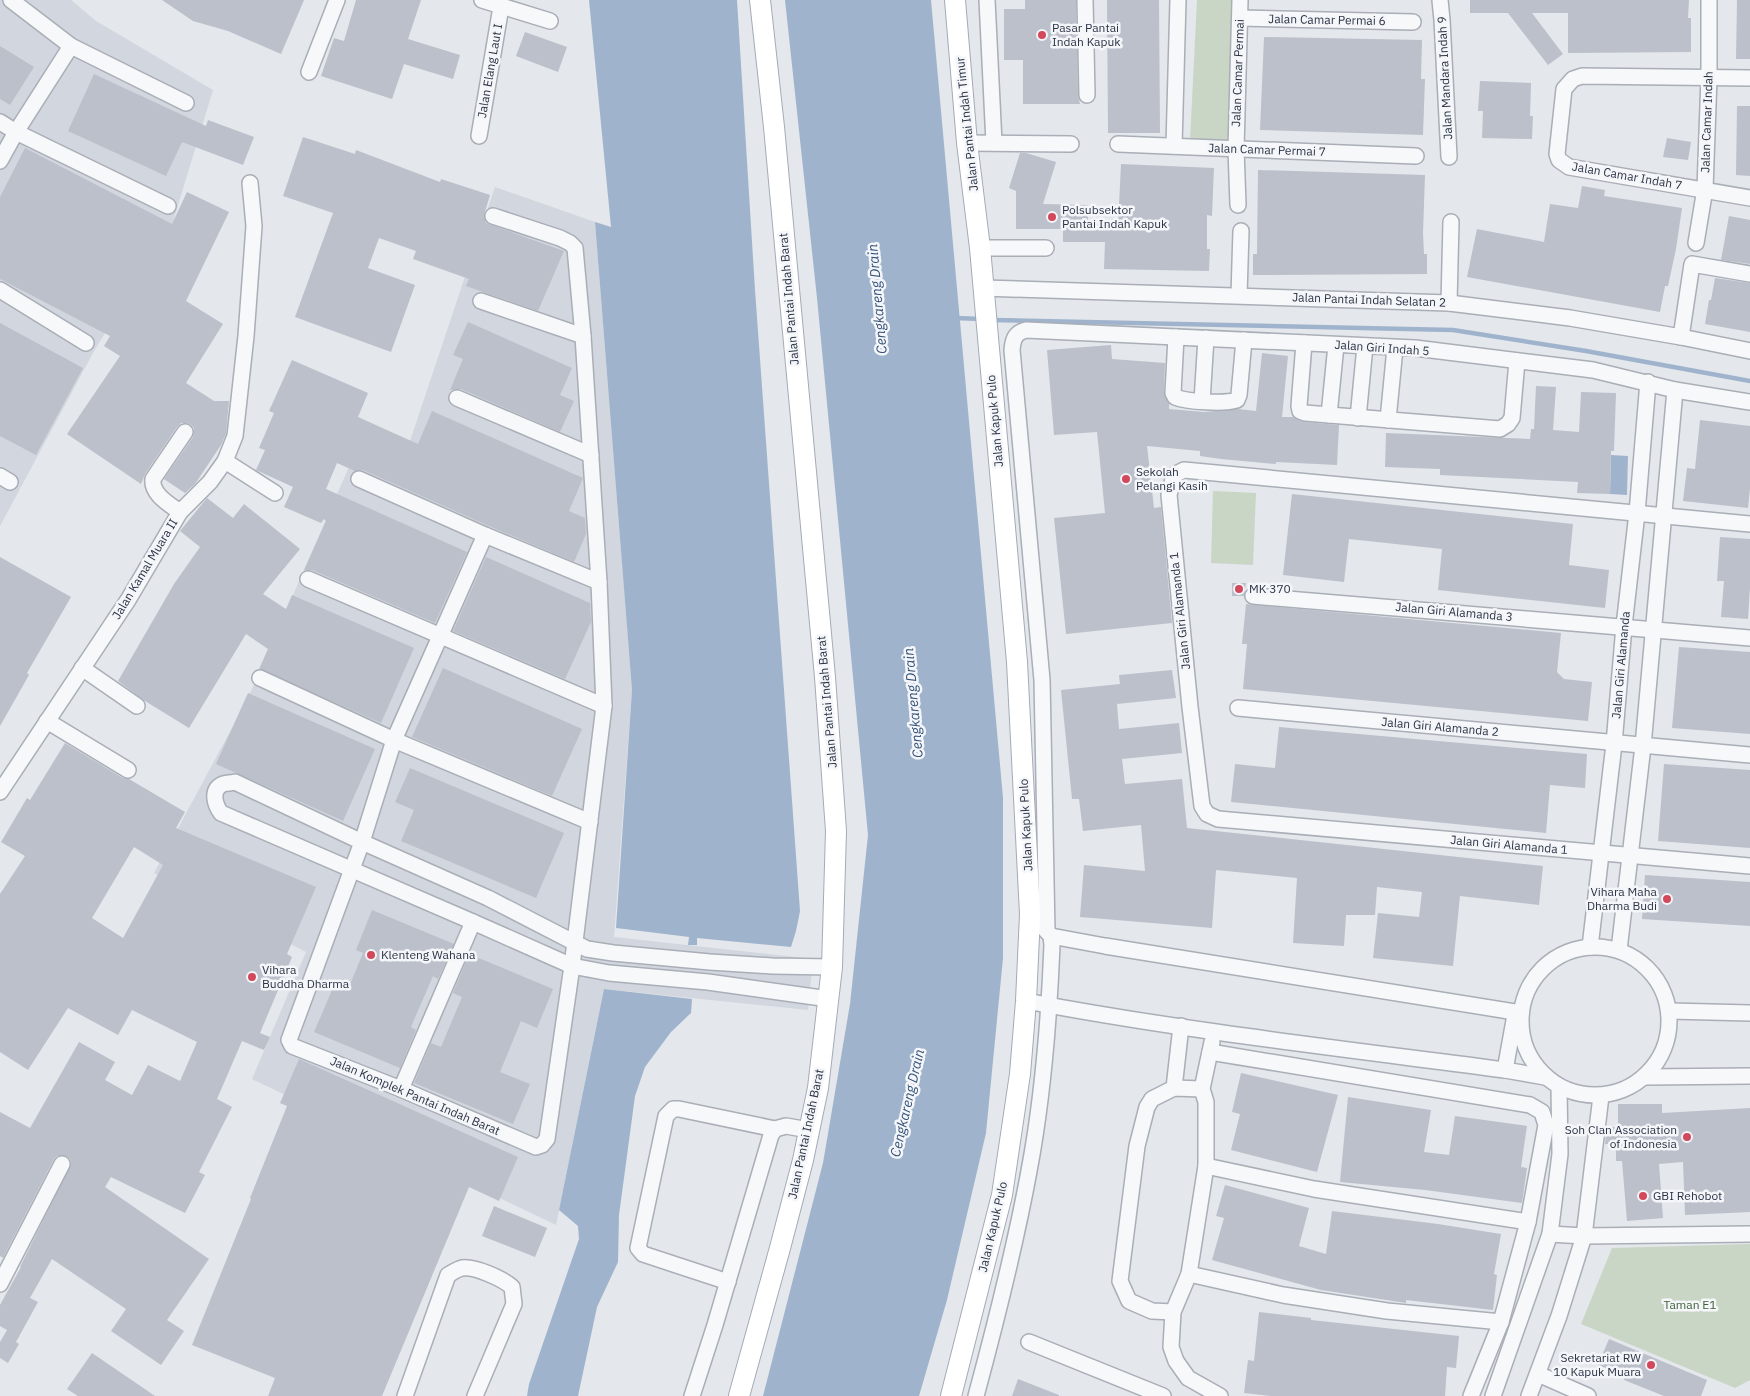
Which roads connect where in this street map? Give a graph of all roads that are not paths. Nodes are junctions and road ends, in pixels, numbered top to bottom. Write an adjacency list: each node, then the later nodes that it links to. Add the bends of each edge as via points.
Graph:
1 (11, 0): 16 (street)
2 (337, 0): 17 (street)
3 (482, 0): 12 (street)
4 (760, 0): 113 (main road, Jalan Pantai Indah Barat, via 826,686 836,831)
5 (955, 0): 25 (main road, Jalan Pantai Indah Timur)
6 (987, 0): 26 (street)
7 (1084, 0): 20 (street)
8 (1178, 0): 29 (street)
9 (1240, 0): 13 (street, Jalan Camar Permai)
10 (1440, 0): 32 (street, Jalan Mandara Indah 9)
11 (1709, 0): 18 (street, Jalan Camar Indah)
12 (501, 7): 14 (street); 24 (street, Jalan Elang Laut I)
13 (1240, 18): 15 (street, Jalan Camar Permai 6); 30 (street, Jalan Camar Permai)
14 (550, 21)
15 (1413, 22)
16 (71, 46): 21 (street); 23 (street)
17 (308, 72)
18 (1709, 77): 19 (street, Jalan Camar Indah 7); 35 (street, Jalan Camar Indah); 35 (street, Jalan Camar Indah 7, via 1582,76 1573,79 1564,89 1557,154 1569,167)
19 (1750, 78)
20 (1087, 95)
21 (186, 103)
22 (0, 122): 23 (street)
23 (16, 132): 33 (street); 38 (street)
24 (479, 136)
25 (967, 143): 26 (street); 43 (main road, Jalan Pantai Indah Timur)
26 (994, 143): 27 (street)
27 (1071, 144)
28 (1118, 144): 29 (street, Jalan Camar Permai 7)
29 (1174, 146): 30 (street, Jalan Camar Permai 7)
30 (1236, 149): 31 (street, Jalan Camar Permai 7); 37 (street, Jalan Camar Permai)
31 (1416, 156)
32 (1449, 157)
33 (0, 161)
34 (250, 183): 73 (street, Jalan Kamal Muara II, via 254,226 246,336 235,436)
35 (1705, 189): 36 (street, Jalan Camar Indah 7); 42 (street, Jalan Camar Indah)
36 (1750, 198)
37 (1238, 205)
38 (168, 206)
39 (493, 216): 51 (street, Jalan Komplek Pantai Indah Barat, via 560,238 575,248)
40 (1451, 222): 50 (street)
41 (1241, 231): 48 (street)
42 (1696, 243)
43 (980, 248): 44 (street); 46 (main road, Jalan Kapuk Pulo)
44 (1046, 248)
45 (1750, 274): 53 (street, via 1692,264)
46 (983, 288): 48 (street, Jalan Pantai Indah Selatan 2); 106 (main road, Jalan Kapuk Pulo, via 1017,662)
47 (0, 290): 56 (street)
48 (1239, 295): 50 (street, Jalan Pantai Indah Selatan 2)
49 (482, 301): 51 (street)
50 (1449, 303): 53 (street, Jalan Pantai Indah Selatan 2, via 1570,318)
51 (583, 336): 72 (street, Jalan Komplek Pantai Indah Barat)
52 (1176, 337): 54 (street, Jalan Giri Indah 5); 66 (street, via 1174,398); 108 (street, Jalan Giri Indah 5, via 1026,330 1013,339 1042,680)
53 (1681, 337): 61 (street, Jalan Pantai Indah Selatan 2)
54 (1206, 338): 55 (street, Jalan Giri Indah 5); 66 (street)
55 (1244, 340): 57 (street, Jalan Giri Indah 5); 66 (street, via 1237,400)
56 (86, 343)
57 (1304, 343): 58 (street, Jalan Giri Indah 5); 68 (street, via 1300,411)
58 (1336, 345): 59 (street, Jalan Giri Indah 5); 68 (street)
59 (1365, 346): 60 (street, Jalan Giri Indah 5); 69 (street)
60 (1395, 348): 62 (street, Jalan Giri Indah 5); 70 (street)
61 (1750, 351)
62 (1517, 361): 63 (street, Jalan Giri Indah 5, via 1593,370); 70 (street, via 1512,418 1500,429)
63 (1648, 382): 64 (street, Jalan Giri Indah 5); 77 (street, Jalan Giri Alamanda)
64 (1676, 390): 67 (street, Jalan Giri Indah 5); 78 (street)
65 (457, 398): 72 (street)
66 (1202, 401)
67 (1750, 402)
68 (1328, 415): 69 (street)
69 (1358, 418): 70 (street)
70 (1388, 420)
71 (185, 432): 76 (street, via 152,484 159,495)
72 (591, 455): 82 (street, Jalan Komplek Pantai Indah Barat)
73 (225, 461): 75 (street); 76 (street, Jalan Kamal Muara II, via 210,482)
74 (359, 479): 80 (street)
75 (275, 494)
76 (180, 512): 88 (street, Jalan Kamal Muara II, via 128,600)
77 (1637, 513): 78 (street, Jalan Giri Alamanda 1); 84 (street, Jalan Giri Alamanda); 102 (street, Jalan Giri Alamanda 1, via 1184,470 1174,475 1169,495 1202,806 1208,814 1218,819)
78 (1665, 516): 79 (street, Jalan Giri Alamanda 1); 85 (street)
79 (1750, 524)
80 (485, 534): 82 (street); 86 (street, Jalan Komplek Pantai Indah Barat)
81 (308, 580): 86 (street)
82 (599, 582): 91 (street, Jalan Komplek Pantai Indah Barat)
83 (1254, 596): 84 (street, Jalan Giri Alamanda 3)
84 (1624, 626): 85 (street, Jalan Giri Alamanda 3); 95 (street, Jalan Giri Alamanda)
85 (1654, 630): 87 (street, Jalan Giri Alamanda 3); 96 (street)
86 (440, 636): 91 (street); 94 (street, Jalan Komplek Pantai Indah Barat)
87 (1750, 638)
88 (82, 668): 90 (street); 93 (street, Jalan Kamal Muara II)
89 (260, 678): 94 (street)
90 (137, 706)
91 (604, 706): 100 (street, Jalan Komplek Pantai Indah Barat)
92 (1238, 708): 95 (street, Jalan Giri Alamanda 2)
93 (47, 721): 98 (street); 99 (street, Jalan Kamal Muara II)
94 (394, 740): 100 (street); 101 (street, Jalan Komplek Pantai Indah Barat)
95 (1614, 744): 96 (street, Jalan Giri Alamanda 2); 102 (street, Jalan Giri Alamanda)
96 (1642, 746): 97 (street, Jalan Giri Alamanda 2); 103 (street)
97 (1750, 755)
98 (128, 770)
99 (0, 792)
100 (590, 822): 109 (street, Jalan Komplek Pantai Indah Barat)
101 (362, 842): 105 (street, Jalan Komplek Pantai Indah Barat); 105 (street, via 235,782 223,784 214,797 221,813); 109 (street, via 488,898)
102 (1601, 853): 103 (street, Jalan Giri Alamanda 1); 110 (street, Jalan Giri Alamanda)
103 (1630, 855): 104 (street, Jalan Giri Alamanda 1); 111 (street)
104 (1750, 866)
105 (350, 870): 107 (street); 129 (street, Jalan Komplek Pantai Indah Barat, via 289,1042 292,1046)
106 (1030, 914): 108 (street); 115 (main road, Jalan Kapuk Pulo)
107 (473, 922): 112 (street); 129 (street)
108 (1049, 933): 116 (street); 118 (street, via 1105,946)
109 (575, 942): 112 (street, Jalan Komplek Pantai Indah Barat); 113 (street, via 612,953 772,966)
110 (1590, 947): 111 (street); 118 (street, via 1565,953 1543,967 1528,988)
111 (1619, 950): 117 (street, via 1638,960 1653,974 1664,991)
112 (572, 966): 114 (street); 129 (street, Jalan Komplek Pantai Indah Barat, via 547,1139 542,1144 536,1147)
113 (832, 967): 114 (main road, Jalan Pantai Indah Barat)
114 (829, 998): 133 (main road, Jalan Pantai Indah Barat)
115 (1026, 1001): 116 (street); 151 (main road, Jalan Kapuk Pulo, via 1020,1074 1002,1195)
116 (1049, 1005): 120 (street); 152 (street, Jalan Kapuk Pulo, via 1029,1170 1012,1257)
117 (1670, 1011): 119 (street); 126 (street, via 1666,1047)
118 (1518, 1013): 123 (street); 125 (street, via 1530,1059)
119 (1750, 1013)
120 (1181, 1026): 121 (street); 128 (street)
121 (1215, 1031): 122 (street); 123 (street)
122 (1210, 1052): 130 (street); 136 (street, via 1530,1106 1542,1112 1546,1125)
123 (1505, 1070): 125 (street)
124 (1750, 1076): 126 (street)
125 (1545, 1077): 127 (street)
126 (1646, 1077): 131 (street, via 1625,1090)
127 (1559, 1087): 131 (street, via 1579,1094); 137 (street, via 1560,1154)
128 (1174, 1088): 130 (street); 143 (street, via 1152,1099 1147,1107 1137,1146 1120,1281 1129,1301 1152,1311)
129 (401, 1089)
130 (1202, 1089): 135 (street, via 1206,1102)
131 (1601, 1096): 139 (street)
132 (775, 1129): 133 (street, via 786,1126); 141 (street); 141 (street, via 679,1109 673,1109 666,1116 638,1248 643,1254)
133 (810, 1130): 150 (main road, Jalan Pantai Indah Barat)
134 (62, 1164): 142 (street)
135 (1206, 1166): 136 (street, via 1314,1189); 140 (street)
136 (1528, 1222): 144 (street)
137 (1550, 1234): 139 (street); 156 (street)
138 (1750, 1234): 139 (street)
139 (1584, 1236): 146 (street)
140 (1189, 1274): 143 (street); 144 (street, via 1302,1298 1387,1311)
141 (728, 1282): 149 (street)
142 (0, 1284)
143 (1174, 1312): 154 (street, via 1172,1348 1176,1361 1188,1378)
144 (1501, 1322): 155 (street)
145 (1029, 1342): 153 (street)
146 (1538, 1374): 157 (street); 158 (street)
147 (405, 1396): 148 (street, via 448,1275 460,1268 472,1268 506,1282 512,1288 514,1304)
148 (474, 1396)
149 (692, 1396)
150 (739, 1396)
151 (951, 1396)
152 (976, 1396)
153 (1163, 1396)
154 (1220, 1396)
155 (1471, 1396)
156 (1493, 1396)
157 (1529, 1396)
158 (1588, 1396)

